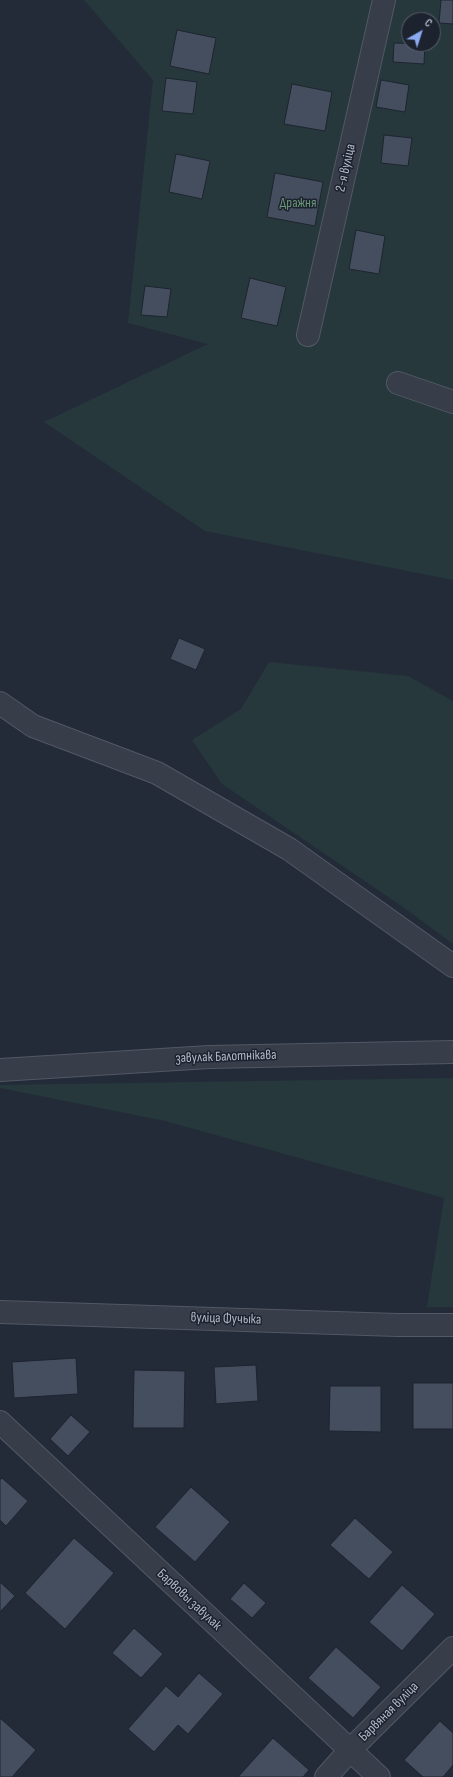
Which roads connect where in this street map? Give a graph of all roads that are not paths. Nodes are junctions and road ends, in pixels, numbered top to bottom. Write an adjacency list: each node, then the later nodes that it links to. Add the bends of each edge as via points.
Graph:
1 (384, 0): 2 (street, 2-я вуліца)
2 (308, 335)
3 (398, 383): 4 (street)
4 (453, 402)
5 (0, 703): 6 (street, via 33,726 157,773 289,849)
6 (453, 966)
7 (453, 1052): 8 (street, завулак Балотнікава, via 209,1057)
8 (0, 1070)
9 (0, 1312): 10 (street, вуліца Фучыка)
10 (453, 1325)
11 (0, 1422): 13 (street, Барвовы завулак)
12 (453, 1648): 13 (street, Барвяная вуліца)
13 (350, 1750): 14 (street, Барвяная вуліца); 15 (street, Барвовы завулак)
14 (326, 1777)
15 (379, 1777)

